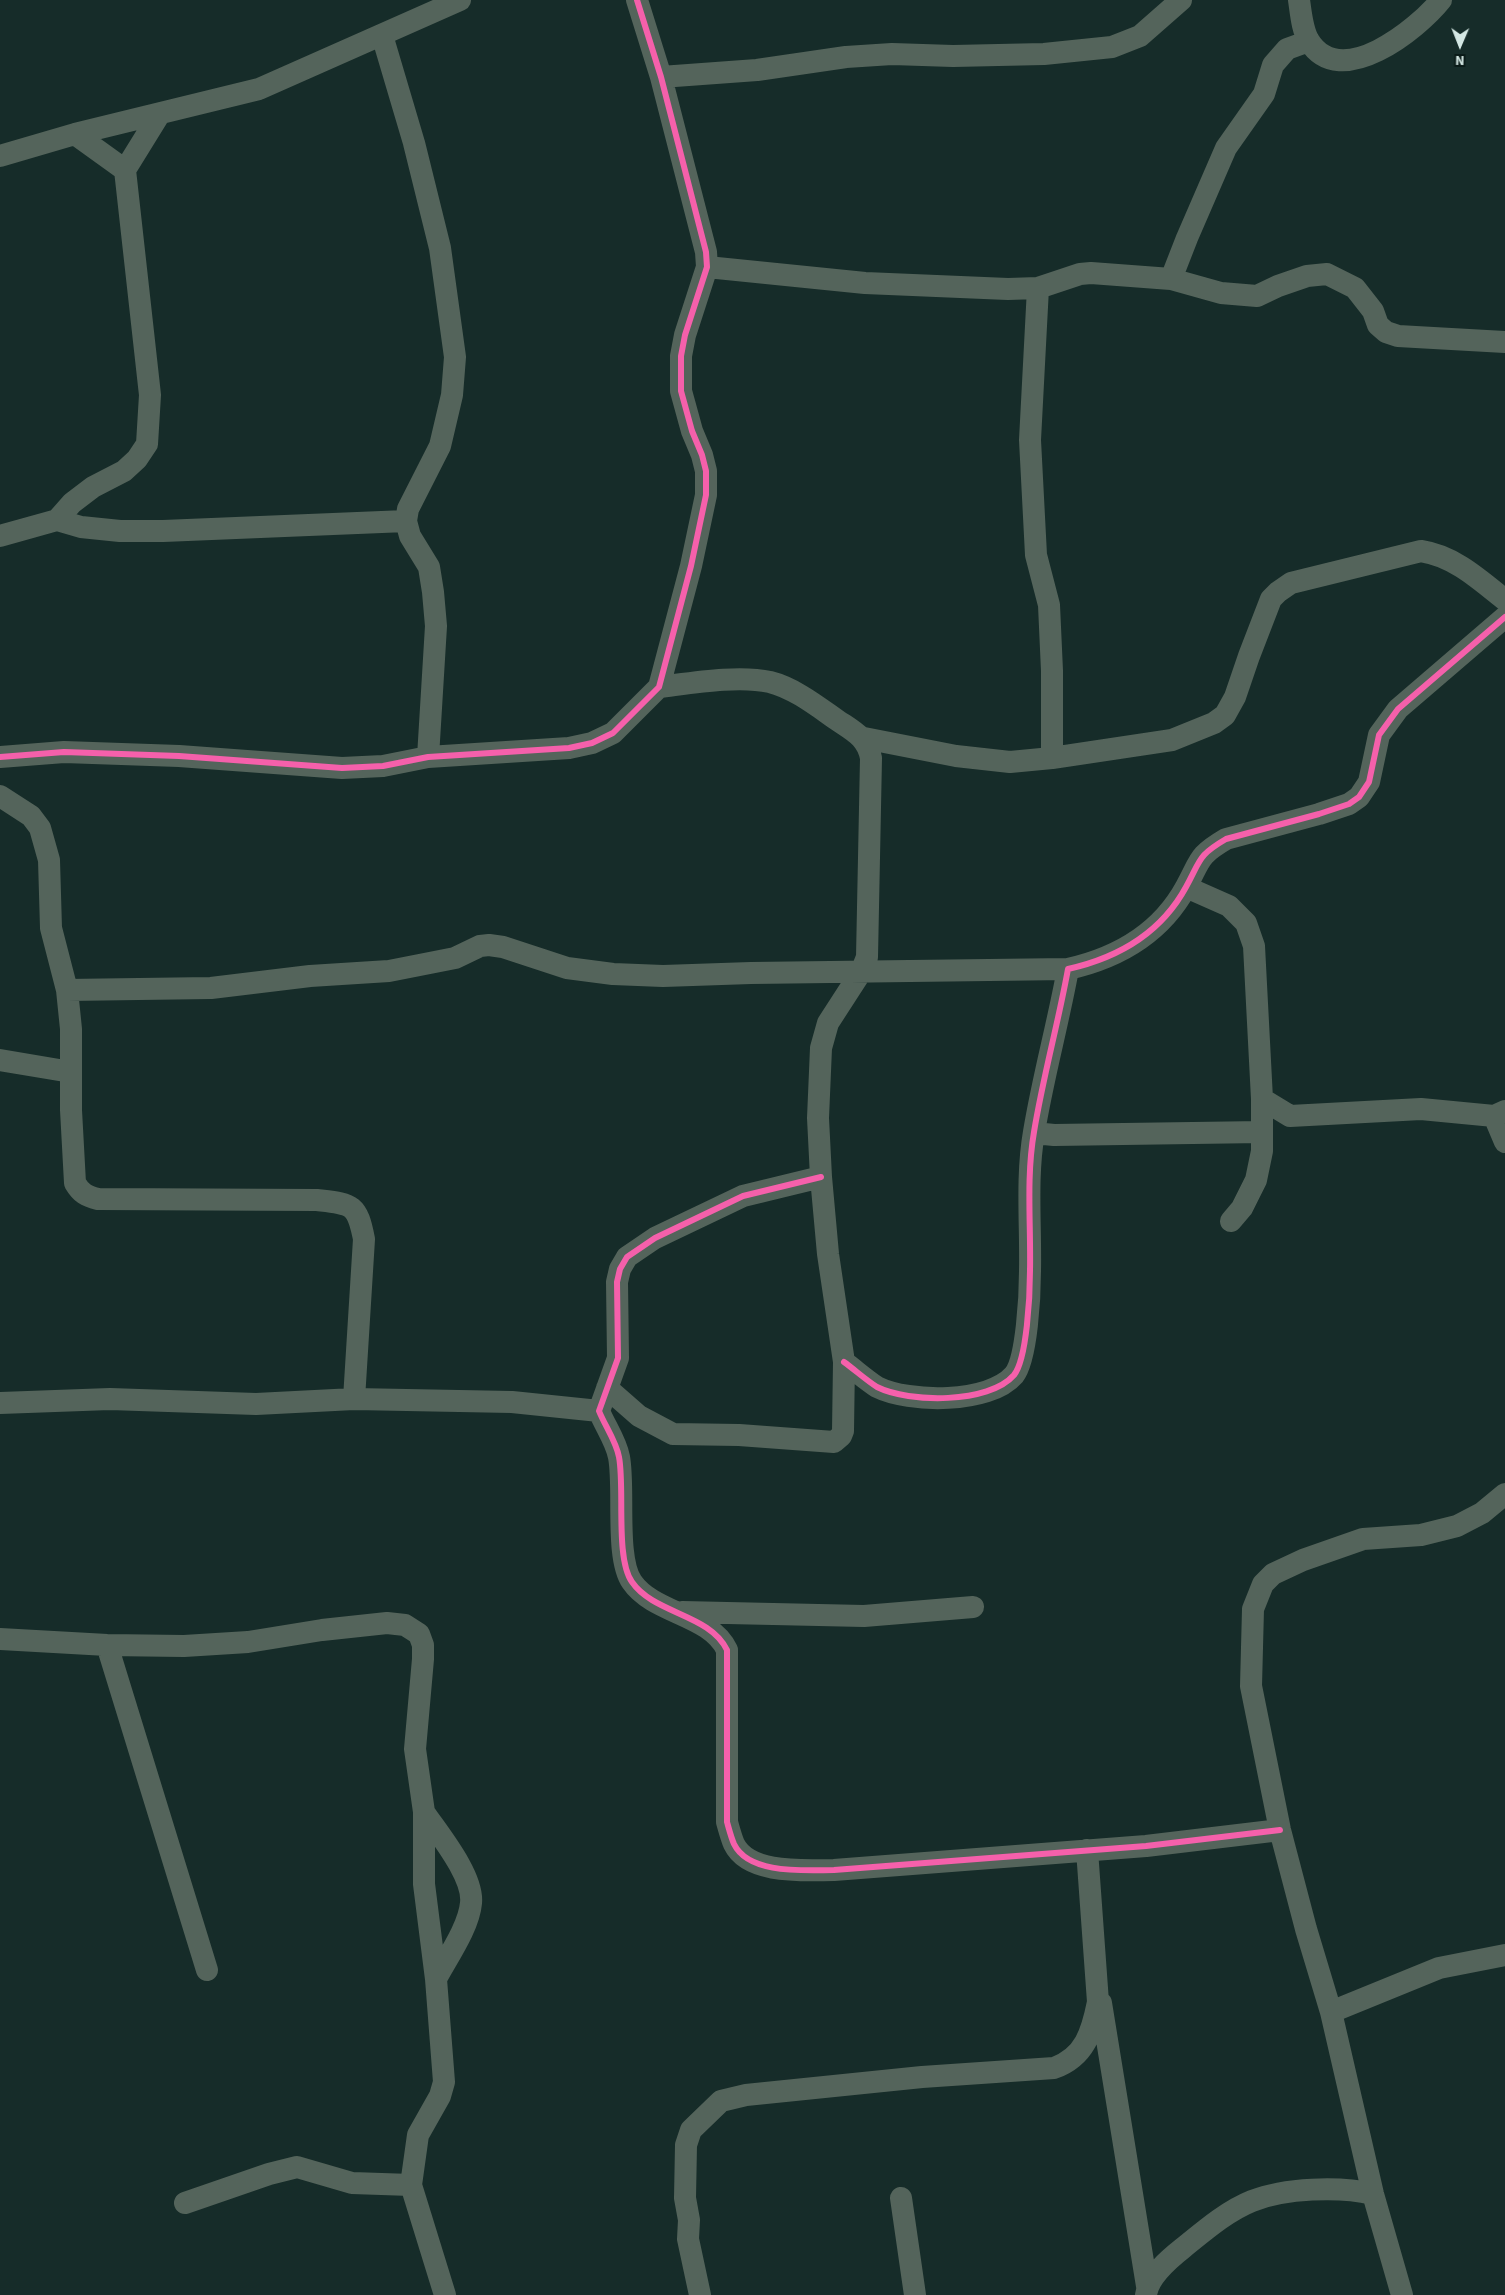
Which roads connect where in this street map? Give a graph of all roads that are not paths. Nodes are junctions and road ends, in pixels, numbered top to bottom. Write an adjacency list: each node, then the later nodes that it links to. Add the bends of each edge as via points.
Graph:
1 (460, 0): 6 (street)
2 (637, 0): 8 (street)
3 (1181, 0): 8 (street, via 1140,36 1112,47 1044,54 846,57 757,70)
4 (1299, 0): 7 (street)
5 (1441, 0): 7 (street, via 1429,15 1382,49 1355,60 1330,59)
6 (382, 35): 9 (street, via 259,89); 18 (street, via 414,143 440,248 455,357 452,395 440,446 408,509)
7 (1309, 41): 14 (street, via 1287,49 1273,65 1264,94 1226,148)
8 (661, 77): 13 (street, via 706,252)
9 (159, 115): 10 (street); 12 (street)
10 (75, 134): 11 (street); 12 (street)
11 (0, 156)
12 (125, 170): 17 (street, via 150,395 146,444 124,471 93,487)
13 (707, 267): 15 (street, via 865,283); 22 (street, via 681,356 681,391 706,471 706,495)
14 (1171, 279): 15 (street, via 1090,273); 16 (street, via 1222,293 1257,296 1307,276 1327,274 1355,288 1373,311 1378,325 1386,332 1398,336)
15 (1038, 288): 26 (street, via 1030,440 1036,555 1049,605)
16 (1505, 342)
17 (57, 520): 18 (street, via 120,531); 19 (street)
18 (406, 521): 25 (street, via 410,536 429,568 434,592 436,626)
19 (0, 536)
20 (1505, 600): 26 (street, via 1457,563 1436,553 1421,551 1291,583 1271,599 1236,697 1225,715 1214,723 1172,740)
21 (1505, 616): 28 (street, via 1398,709 1379,735 1369,782 1359,797 1349,804 1319,814 1226,839 1208,850 1197,862)
22 (659, 687): 23 (street, via 742,680 770,682 791,690); 25 (street, via 613,733 592,743 569,748)
23 (864, 738): 26 (street, via 956,756 1010,762); 30 (street, via 872,758 868,947)
24 (0, 757): 25 (street, via 64,752 179,756 342,768 383,766)
25 (428, 757)
26 (1052, 758)
27 (0, 796): 31 (street, via 31,816 40,828 49,860 51,928)
28 (1186, 887): 29 (street, via 1156,928 1112,956); 34 (street, via 1229,906 1246,923 1254,946)
29 (1068, 969): 30 (street); 37 (street)
30 (861, 972): 31 (street, via 613,974 567,968 489,945 455,958 389,971 310,976 211,988); 39 (street, via 828,1023 821,1048 818,1118)
31 (67, 990): 33 (street)
32 (0, 1060): 33 (street)
33 (71, 1072): 43 (street, via 75,1182 80,1192 87,1196 98,1199 317,1200 341,1202 355,1209 364,1239)
34 (1262, 1099): 35 (street, via 1290,1116 1421,1109); 36 (street)
35 (1499, 1113): 38 (street)
36 (1262, 1132): 37 (street); 40 (street, via 1256,1180 1242,1208)
37 (1034, 1133): 41 (street, via 1030,1172 1030,1289 1023,1347 1015,1374 1004,1384 969,1397 905,1396 878,1387)
38 (1505, 1142)
39 (821, 1178): 41 (street); 42 (street, via 743,1196 655,1238 627,1257 617,1282 618,1358)
40 (1231, 1221)
41 (844, 1362): 42 (street, via 843,1431 834,1442 673,1434 639,1416)
42 (608, 1388): 45 (street)
43 (354, 1399): 44 (street, via 256,1404 110,1399); 45 (street, via 512,1402)
44 (0, 1403)
45 (599, 1411): 48 (street, via 619,1457 627,1570 637,1588)
46 (1505, 1494): 52 (street, via 1482,1514 1457,1526 1421,1535 1363,1539 1303,1560 1273,1574 1263,1584 1253,1608 1252,1686)
47 (974, 1607): 48 (street, via 864,1616)
48 (676, 1612): 53 (street, via 721,1638 727,1650 727,1822 734,1846 747,1858 786,1870 834,1870)
49 (0, 1639): 50 (street)
50 (108, 1645): 51 (street, via 184,1646 248,1642 386,1623 405,1625 419,1634 423,1645 415,1749); 55 (street)
51 (424, 1812): 56 (street, via 424,1884); 56 (street, via 459,1865 472,1903 462,1930)
52 (1280, 1830): 53 (street); 58 (street)
53 (1087, 1850): 57 (street)
54 (1505, 1955): 58 (street, via 1439,1968)
55 (207, 1970)
56 (436, 1979): 59 (street, via 444,2082 440,2096 418,2135)
57 (1098, 1985): 63 (street); 65 (street, via 1094,2020 1080,2054 1054,2068 912,2078 746,2095 721,2101 691,2130 686,2145 688,2239)
58 (1331, 2012): 60 (street)
59 (411, 2185): 62 (street, via 352,2183 297,2167); 64 (street)
60 (1373, 2194): 63 (street, via 1354,2189 1323,2190 1287,2193 1253,2201 1215,2222 1171,2257); 67 (street)
61 (901, 2198): 66 (street)
62 (185, 2203)
63 (1147, 2291)
64 (445, 2295)
65 (700, 2295)
66 (915, 2295)
67 (1402, 2295)

